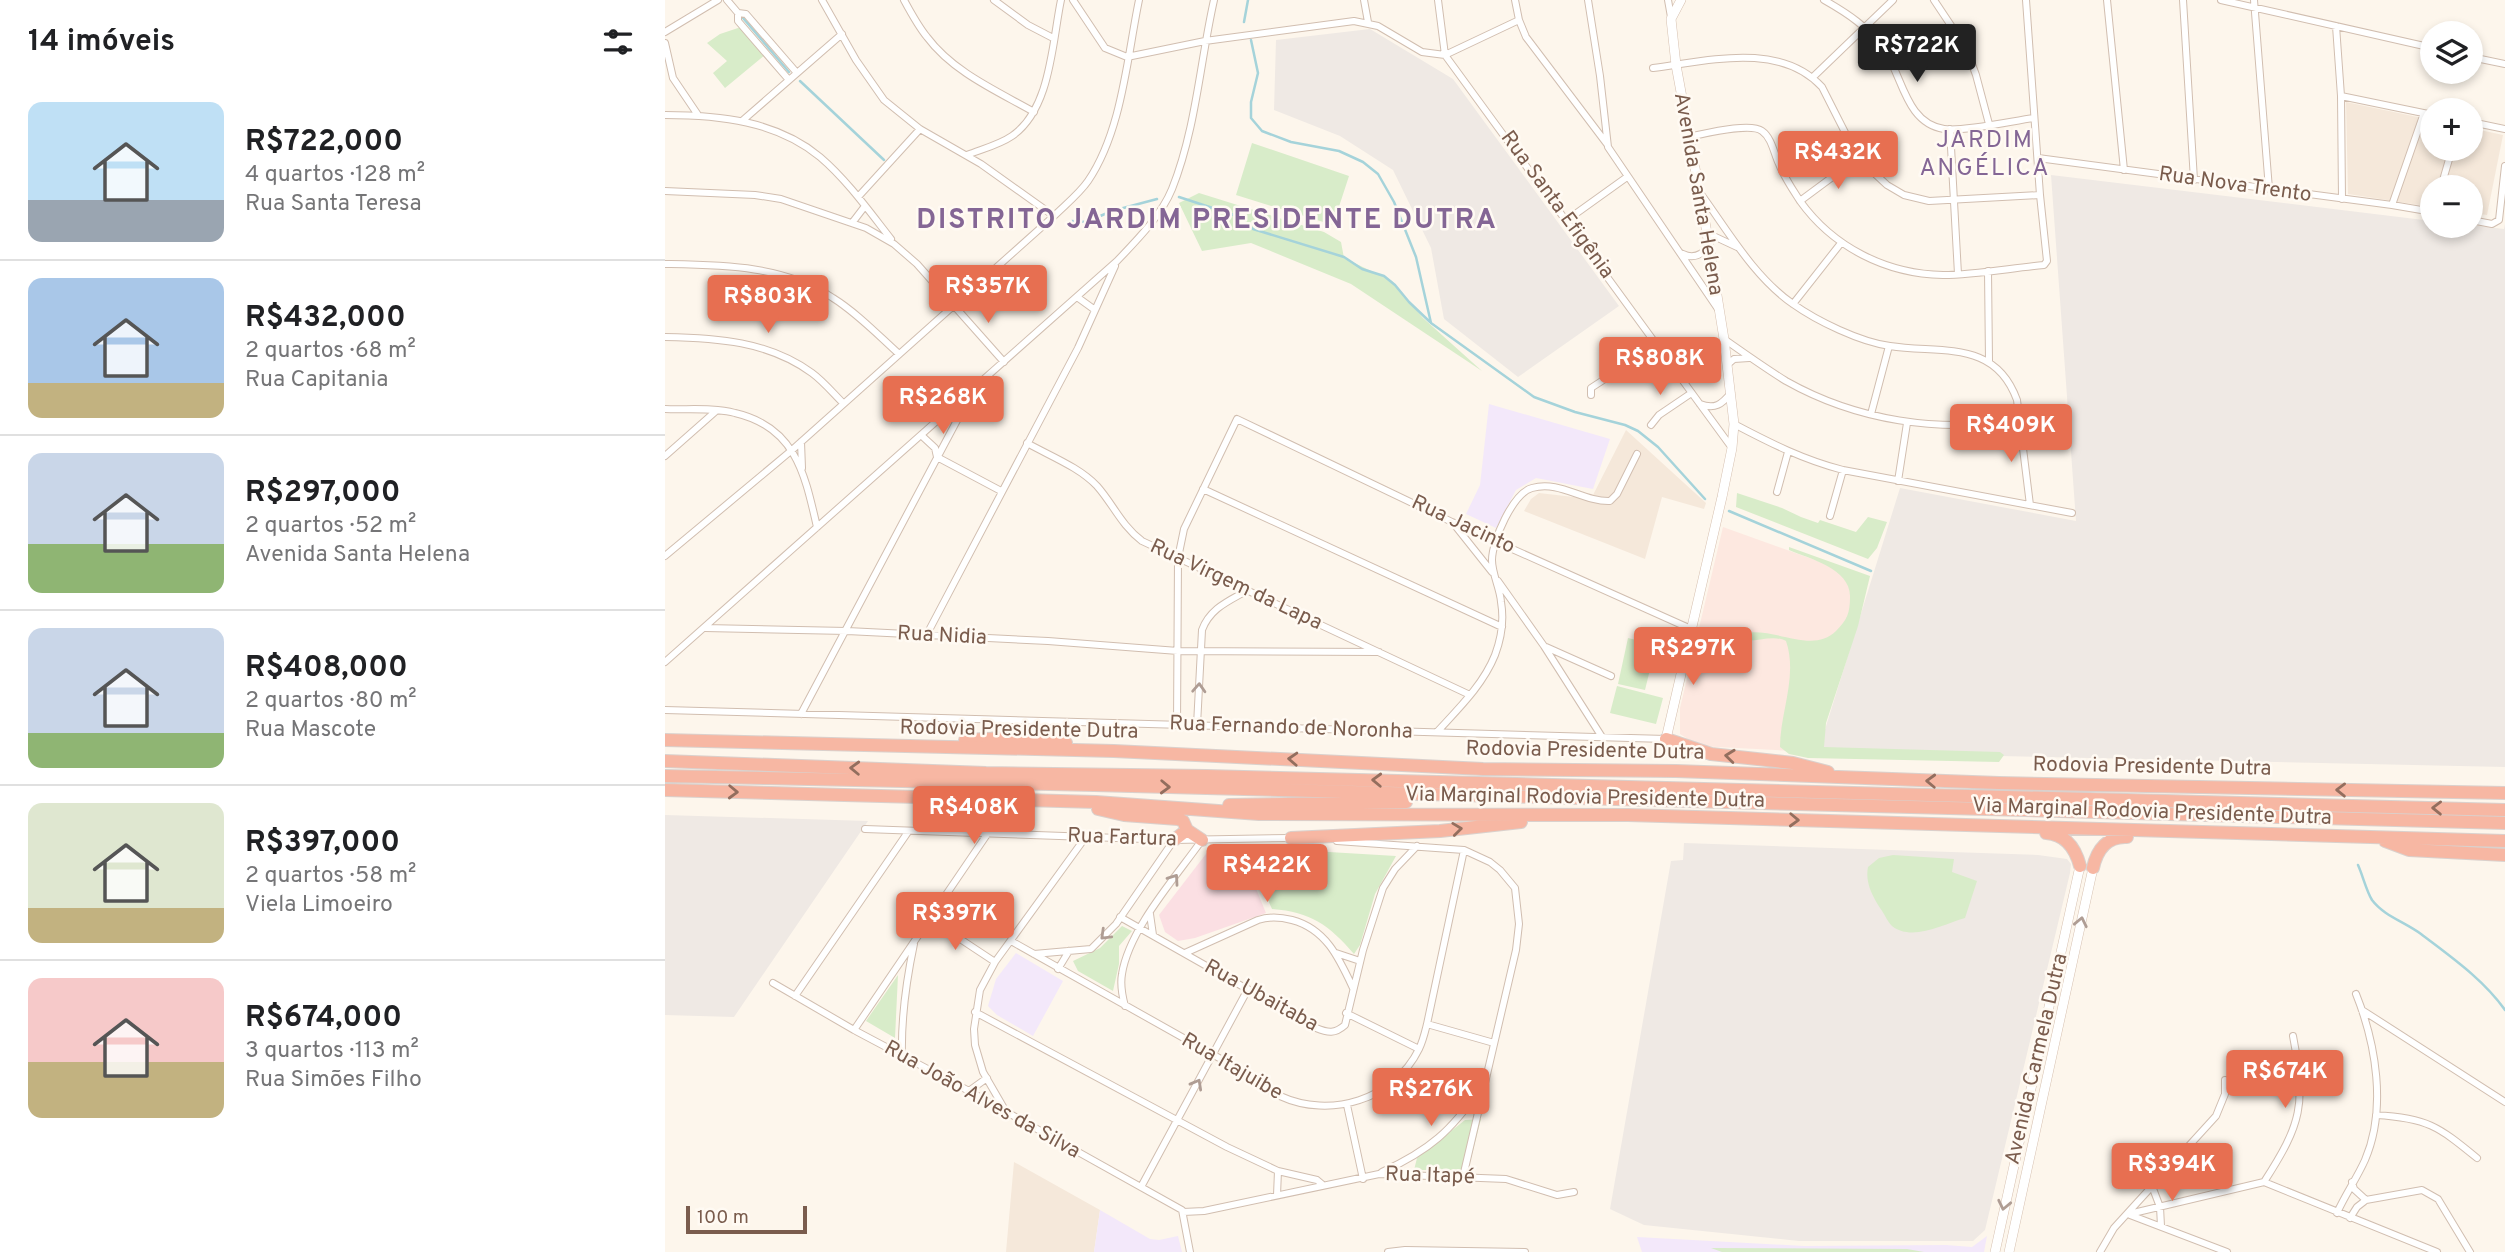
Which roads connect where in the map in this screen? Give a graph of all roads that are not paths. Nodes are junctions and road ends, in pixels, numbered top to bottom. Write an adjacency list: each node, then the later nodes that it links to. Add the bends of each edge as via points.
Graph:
1 (718, 0): 30 (street)
2 (727, 0): 24 (street)
3 (822, 0): 31 (street)
4 (904, 0): 46 (street, via 928,40 946,57)
5 (994, 0): 32 (street)
6 (1061, 0): 32 (street)
7 (1073, 0): 37 (street, via 1105,48)
8 (1139, 0): 37 (street)
9 (1214, 0): 33 (street)
10 (1364, 0): 27 (street)
11 (1438, 0): 36 (street, Rua Santa Efigênia)
12 (1515, 0): 26 (street)
13 (1588, 0): 59 (street)
14 (1668, 0): 25 (street)
15 (1681, 0): 25 (street)
16 (1824, 0): 29 (street)
17 (1893, 0): 29 (street)
18 (1934, 0): 52 (street, via 1966,48)
19 (2108, 0): 64 (street)
20 (2183, 0): 66 (street)
21 (2221, 0): 23 (street)
22 (2025, 1): 50 (street)
23 (2254, 4): 28 (street); 67 (street)
24 (738, 13): 42 (street, via 746,14); 44 (street, via 739,21)
25 (1671, 19): 40 (street, Avenida Santa Helena)
26 (1518, 20): 36 (street); 59 (street)
27 (1368, 22): 33 (street); 36 (street, via 1414,49)
28 (2336, 26): 35 (street); 45 (street)
29 (1865, 27): 43 (street); 56 (street, via 1885,51 1914,111 1931,125)
30 (665, 32)
31 (842, 34): 42 (street); 55 (street, via 884,100)
32 (1053, 38): 46 (street, via 1046,80)
33 (1205, 41): 37 (street); 88 (street, via 1190,127 1172,190 1144,232)
34 (665, 43): 49 (street, via 673,78)
35 (2420, 45)
36 (1445, 55): 79 (street, Rua Santa Efigênia)
37 (1127, 57): 78 (street, via 1113,127 1102,155 1087,183)
38 (2483, 59): 39 (street)
39 (2505, 64)
40 (1676, 65): 41 (street); 43 (street, via 1779,60); 58 (street, Avenida Santa Helena)
41 (1653, 68)
42 (797, 73): 44 (street)
43 (1814, 77): 61 (street)
44 (789, 80): 51 (street)
45 (2341, 96): 47 (street); 72 (street)
46 (1034, 112): 60 (street, via 1010,137)
47 (2420, 112)
48 (665, 115): 49 (street)
49 (698, 115): 51 (street)
50 (2034, 118): 52 (street); 62 (street)
51 (742, 121): 71 (street, via 789,136 820,156)
52 (1989, 124): 56 (street)
53 (2420, 124): 75 (street)
54 (2483, 124): 57 (street)
55 (920, 129): 60 (street); 71 (street)
56 (1950, 129): 74 (street)
57 (2505, 129)
58 (1688, 136): 69 (street, Avenida Santa Helena); 73 (street, via 1746,128 1765,133)
59 (1608, 147): 65 (street)
60 (967, 155): 78 (street)
61 (1859, 158): 73 (street); 74 (street, via 1904,195 1923,201)
62 (2038, 158): 64 (street, Rua Nova Trento); 70 (street)
63 (2505, 166): 80 (street, via 2500,217 2494,223)
64 (2124, 170): 66 (street, Rua Nova Trento)
65 (1627, 177): 79 (street); 87 (street)
66 (2194, 180): 67 (street, Rua Nova Trento)
67 (2269, 189): 72 (street, Rua Nova Trento)
68 (665, 191): 81 (street, via 755,195)
69 (1699, 191): 82 (street, Avenida Santa Helena); 86 (street)
70 (2040, 195): 74 (street); 90 (street, via 2047,261)
71 (858, 197): 76 (street)
72 (2342, 199): 75 (street, Rua Nova Trento)
73 (1800, 201): 83 (street)
74 (1954, 201): 91 (street)
75 (2392, 205): 77 (street, Rua Nova Trento)
76 (865, 206): 81 (street); 84 (street)
77 (2420, 210)
78 (1054, 216): 94 (street)
79 (1567, 220): 99 (street, Rua Santa Efigênia)
80 (2483, 222)
81 (852, 223): 84 (street)
82 (1707, 233): 85 (street, Avenida Santa Helena); 86 (street)
83 (1841, 243): 91 (street, via 1893,267); 93 (street)
84 (894, 244): 94 (street)
85 (1709, 246): 87 (street, via 1690,257); 95 (street, Avenida Santa Helena)
86 (1741, 249): 93 (street)
87 (1679, 251): 95 (street)
88 (1117, 261): 92 (street); 96 (street)
89 (665, 264): 101 (street, via 748,268 802,283 849,309)
90 (1988, 271): 91 (street); 103 (street)
91 (1958, 274)
92 (1077, 297): 96 (street); 104 (street)
93 (1793, 304): 100 (street, via 1845,331)
94 (953, 306): 101 (street); 104 (street)
95 (1718, 309): 98 (street, Avenida Santa Helena)
96 (1095, 310): 121 (street)
97 (665, 337): 110 (street, via 736,341 763,348 814,374)
98 (1724, 340): 102 (street); 105 (street, Avenida Santa Helena)
99 (1657, 345): 108 (street, Rua Santa Efigênia); 109 (street, via 1591,388)
100 (1889, 346): 103 (street, via 1964,353); 114 (street)
101 (899, 354): 110 (street)
102 (1754, 360): 105 (street, via 1739,358); 114 (street, via 1809,393)
103 (1989, 361): 115 (street, via 2013,389)
104 (1004, 362): 106 (street)
105 (1727, 365): 107 (street, Avenida Santa Helena)
106 (974, 390): 119 (street); 127 (street)
107 (1731, 393): 111 (street, via 1714,407); 117 (street, Avenida Santa Helena)
108 (1691, 394): 111 (street, Rua Santa Efigênia); 118 (street)
109 (1591, 395)
110 (843, 403): 120 (street)
111 (1697, 403): 122 (street, Rua Santa Efigênia)
112 (665, 410): 113 (street)
113 (716, 411): 123 (street, via 753,419); 126 (street)
114 (1871, 414): 116 (street)
115 (2019, 420): 116 (street, via 1958,426); 134 (street)
116 (1907, 423): 130 (street)
117 (1734, 424): 122 (street, Avenida Santa Helena); 124 (street)
118 (1651, 425)
119 (921, 435): 127 (street, via 936,448); 138 (street)
120 (801, 442): 123 (street); 128 (street)
121 (1027, 443): 132 (street); 141 (street, Rua Virgem da Lapa, via 1087,476 1130,532)
122 (1732, 448): 146 (street, Avenida Santa Helena)
123 (792, 450): 128 (street); 140 (street)
124 (1787, 452): 129 (street); 133 (street)
125 (1637, 454): 139 (street, via 1610,501 1556,486 1528,488 1512,506)
126 (665, 456)
127 (937, 457): 132 (street); 147 (street)
128 (802, 470): 138 (street)
129 (1843, 470): 130 (street); 136 (street)
130 (1898, 481): 134 (street)
131 (1203, 489): 137 (street, Rua Jacinto, via 1237,419); 141 (street, via 1184,529); 144 (street)
132 (1001, 491): 148 (street)
133 (1777, 492)
134 (2030, 505): 135 (street)
135 (2072, 513)
136 (1830, 516)
137 (1452, 522): 139 (street, Rua Jacinto); 142 (street)
138 (817, 527): 145 (street)
139 (1496, 540): 142 (street); 146 (street, Rua Jacinto)
140 (665, 556)
141 (1178, 558): 143 (street, Rua Virgem da Lapa); 150 (street)
142 (1495, 577): 144 (street); 149 (street)
143 (1248, 590): 151 (street, via 1212,612 1202,630); 152 (street, Rua Virgem da Lapa)
144 (1502, 627): 155 (street, via 1496,654)
145 (705, 628): 147 (street, Rua Nidia); 153 (street)
146 (1691, 629): 162 (street, Avenida Santa Helena)
147 (847, 631): 148 (street, Rua Nidia); 157 (street)
148 (926, 636): 150 (street, Rua Nidia)
149 (1544, 646): 154 (street); 161 (street)
150 (1178, 651): 151 (street, Rua Nidia); 158 (street)
151 (1202, 651): 152 (street, Rua Nidia); 159 (street, one-way to 151)
152 (1379, 652): 155 (street, Rua Virgem da Lapa)
153 (665, 662)
154 (1611, 676)
155 (1470, 695): 160 (street)
156 (665, 710): 157 (street, Rua Fernando de Noronha)
157 (801, 714): 158 (street, Rua Fernando de Noronha)
158 (1177, 725): 159 (street, Rua Fernando de Noronha)
159 (1198, 725): 160 (street, Rua Fernando de Noronha)
160 (1437, 732): 161 (street, Rua Fernando de Noronha)
161 (1602, 737): 162 (street, Rua Fernando de Noronha)
162 (1666, 739): 166 (highway, one-way to 162, via 1793,763 1711,754)
163 (665, 740): 166 (highway, Rodovia Presidente Dutra, one-way to 163, via 1483,769 1115,751 1005,738 904,746)
164 (665, 761): 172 (highway, Rodovia Presidente Dutra, one-way to 164)
165 (665, 776): 169 (highway, one-way to 169)
166 (1845, 778): 168 (highway, Rodovia Presidente Dutra, one-way to 166)
167 (665, 790): 170 (highway, Via Marginal Rodovia Presidente Dutra, one-way to 170)
168 (2505, 793)
169 (1438, 794): 171 (highway, via 1426,801 1208,805); 174 (highway)
170 (1070, 802): 171 (highway, Via Marginal Rodovia Presidente Dutra); 177 (highway, via 1124,815 1178,819)
171 (1194, 810): 173 (highway, Via Marginal Rodovia Presidente Dutra)
172 (2505, 810)
173 (1628, 815): 175 (highway, Via Marginal Rodovia Presidente Dutra, one-way to 175); 183 (highway, one-way to 173, via 1510,823 1602,822)
174 (2505, 822)
175 (1976, 826): 180 (highway, Via Marginal Rodovia Presidente Dutra); 190 (highway, via 2057,834)
176 (865, 829): 178 (street, Rua Fartura)
177 (1187, 830): 184 (highway); 185 (highway)
178 (908, 832): 179 (street, Rua Fartura); 209 (street)
179 (988, 833): 182 (street, Rua Fartura); 193 (street)
180 (2203, 833): 181 (highway, Via Marginal Rodovia Presidente Dutra); 190 (highway, via 2177,839 2116,837 2106,842)
181 (2375, 837): 186 (highway, Via Marginal Rodovia Presidente Dutra); 189 (highway, via 2409,850)
182 (1085, 838): 184 (street, Rua Fartura); 197 (street)
183 (1291, 838): 185 (street, Rua Fartura); 187 (street, Rua Fartura)
184 (1174, 840): 185 (street, Rua Fartura); 192 (street)
185 (1202, 840): 191 (street, one-way to 185)
186 (2505, 841)
187 (1417, 846): 188 (street, Rua Fartura); 202 (street, Rua Ubaitaba, via 1383,888)
188 (1464, 849): 215 (street, Rua Itajuibe); 219 (street, via 1500,870 1515,888 1518,901 1516,950)
189 (2505, 855)
190 (2086, 867): 256 (street, Avenida Carmela Dutra, one-way to 256); 257 (street, Avenida Carmela Dutra, one-way to 190)
191 (1150, 914): 194 (street); 195 (street)
192 (1120, 917): 194 (street, Rua Ubaitaba); 198 (street, one-way to 198, via 1091,948)
193 (930, 919): 196 (street); 203 (street)
194 (1140, 928): 195 (street, Rua Ubaitaba); 210 (street, via 1122,975)
195 (1153, 935): 199 (street, Rua Ubaitaba)
196 (915, 939): 216 (street); 222 (street, via 901,1027)
197 (1011, 941): 200 (street, Rua Itajuibe); 203 (street)
198 (1069, 951): 200 (street); 204 (street)
199 (1185, 953): 201 (street, via 1274,917 1311,926); 207 (street, Rua Ubaitaba)
200 (1033, 954): 204 (street, Rua Itajuibe)
201 (1336, 954): 202 (street); 206 (street)
202 (1360, 961): 206 (street, Rua Ubaitaba)
203 (995, 962): 212 (street, via 980,990)
204 (1058, 969): 210 (street, Rua Itajuibe)
205 (773, 983): 209 (street, Rua João Alves da Silva)
206 (1353, 988): 213 (street, Rua Ubaitaba)
207 (1248, 989): 213 (street, Rua Ubaitaba, via 1327,1032 1345,1025); 221 (street)
208 (2356, 994): 211 (street)
209 (795, 996): 216 (street, Rua João Alves da Silva)
210 (1125, 1006): 221 (street, Rua Itajuibe)
211 (2362, 1010): 214 (street); 217 (street)
212 (975, 1012): 223 (street, via 975,1045); 231 (street)
213 (1346, 1013): 220 (street)
214 (2381, 1022): 217 (street); 227 (street)
215 (1427, 1024): 219 (street); 220 (street, Rua Itajuibe)
216 (854, 1030): 222 (street, Rua João Alves da Silva)
217 (2369, 1035): 230 (street, via 2377,1089)
218 (2293, 1036): 237 (street, via 2301,1084 2299,1108 2287,1146)
219 (1494, 1044): 225 (street)
220 (1419, 1049): 228 (street, Rua Itajuibe, via 1391,1084)
221 (1212, 1055): 228 (street, Rua Itajuibe, via 1280,1096 1320,1105); 231 (street, one-way to 221)
222 (902, 1056): 226 (street, Rua João Alves da Silva)
223 (987, 1078): 226 (street); 229 (street)
224 (2225, 1080): 240 (street, via 2216,1116)
225 (1484, 1084): 234 (street, via 1458,1121 1430,1147); 235 (street)
226 (969, 1091): 229 (street, Rua João Alves da Silva)
227 (2505, 1102)
228 (1347, 1105): 236 (street)
229 (1006, 1112): 241 (street, Rua João Alves da Silva)
230 (2375, 1115): 232 (street, via 2425,1121); 238 (street, via 2365,1160)
231 (1177, 1120): 233 (street); 241 (street)
232 (2477, 1158)
233 (1278, 1171): 239 (street); 243 (street)
234 (1378, 1174): 235 (street, Rua Itapé); 236 (street, Rua Itapé)
235 (1463, 1177): 242 (street, Rua Itapé, via 1506,1179 1557,1195)
236 (1363, 1178): 239 (street, Rua Itapé)
237 (2263, 1182): 245 (street); 248 (street)
238 (2352, 1182): 244 (street); 248 (street)
239 (1324, 1185): 243 (street, Rua Itapé)
240 (2153, 1185): 245 (street); 249 (street)
241 (1142, 1187): 247 (street, Rua João Alves da Silva)
242 (1574, 1192)
243 (1276, 1195): 246 (street, Rua Itapé)
244 (2366, 1200): 250 (street); 261 (street, via 2411,1190 2430,1192 2445,1208)
245 (2160, 1207): 249 (street); 252 (street)
246 (1204, 1211): 247 (street, Rua Itapé); 251 (street, Rua Itapé)
247 (1183, 1212): 251 (street)
248 (2337, 1213): 250 (street)
249 (2129, 1214): 252 (street); 258 (street)
250 (2350, 1218): 260 (street)
251 (1184, 1221): 253 (street)
252 (2161, 1226): 259 (street)
253 (1190, 1252)
254 (1388, 1252): 255 (street)
255 (1525, 1252)
256 (1994, 1252)
257 (2009, 1252)
258 (2100, 1252)
259 (2227, 1252)
260 (2437, 1252)
261 (2470, 1252)

